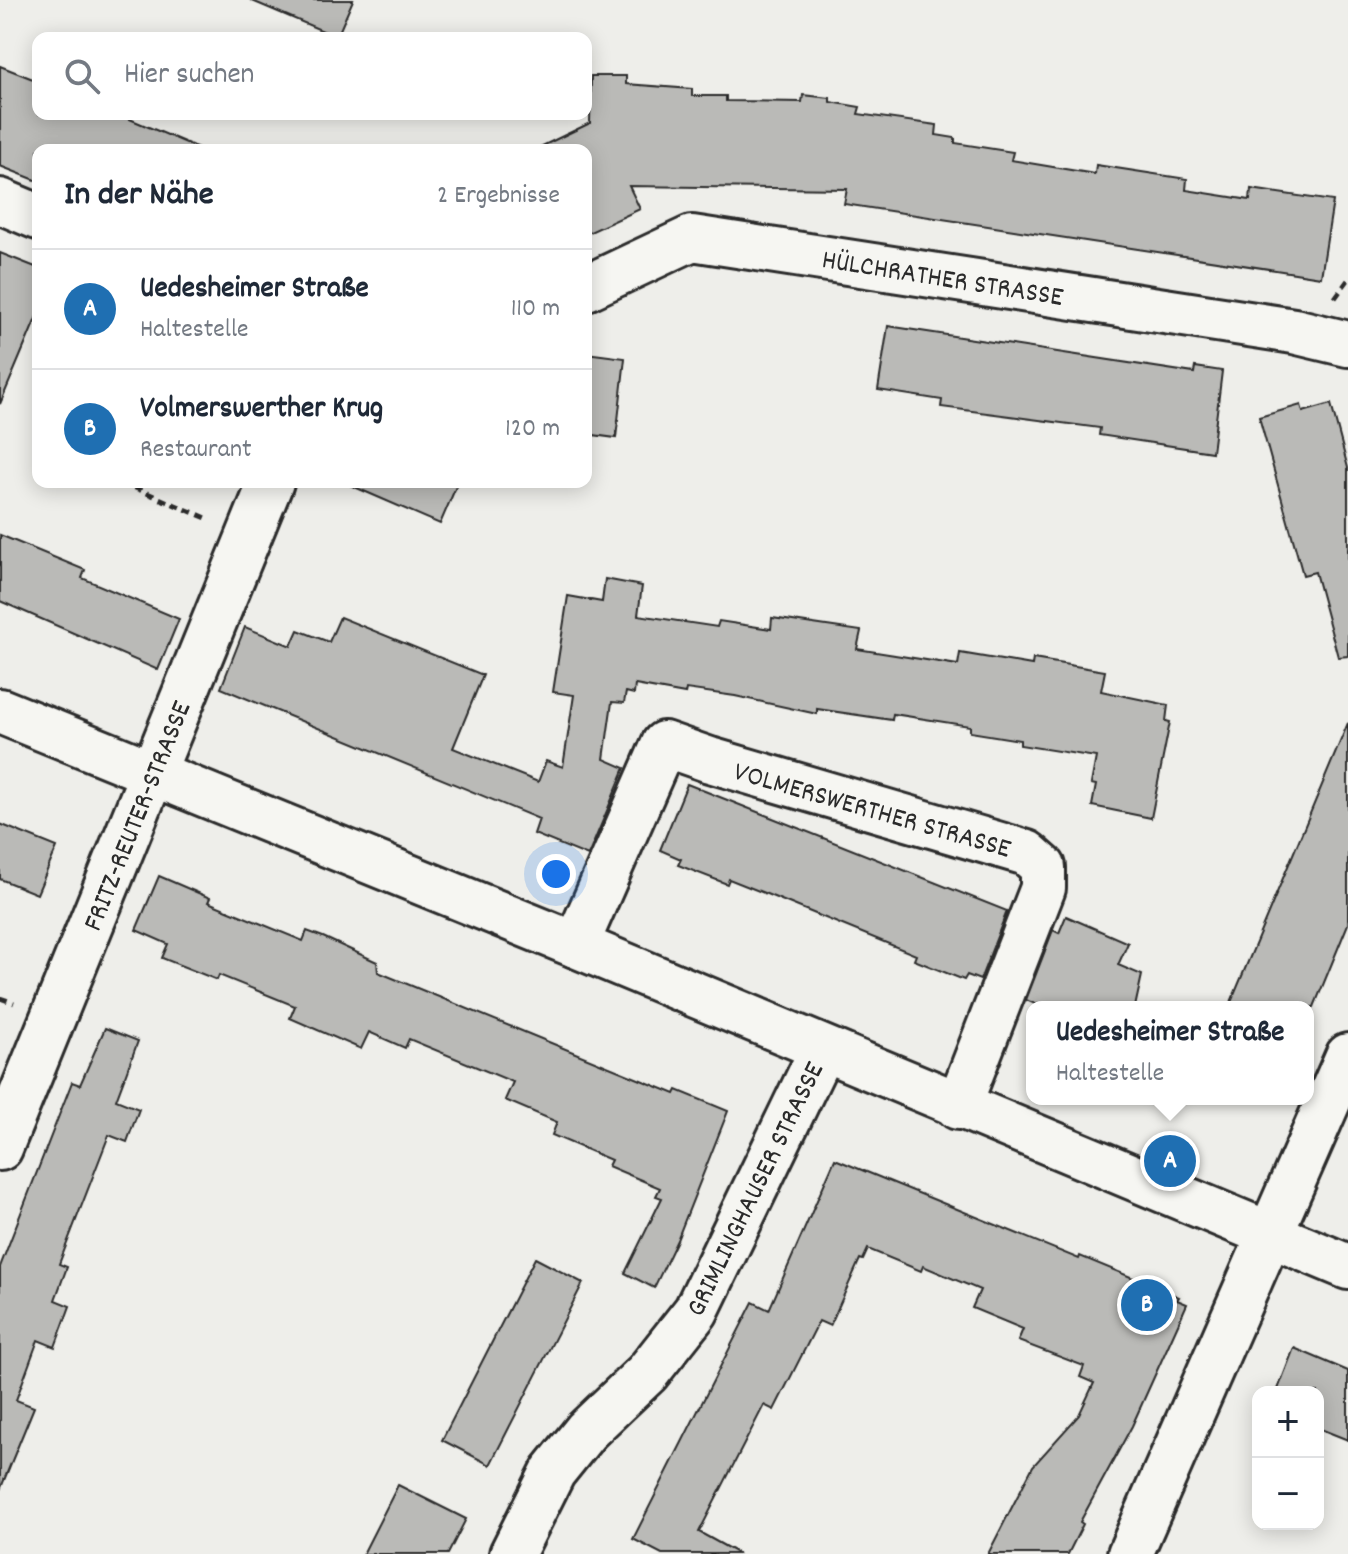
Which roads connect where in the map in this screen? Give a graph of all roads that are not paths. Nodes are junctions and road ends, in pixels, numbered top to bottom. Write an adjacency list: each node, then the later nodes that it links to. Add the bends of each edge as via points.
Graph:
1 (0, 201): 2 (street)
2 (32, 214)
3 (592, 285): 4 (street, HÜLCHRATHER STRASSE, via 692,238)
4 (1329, 340)
5 (269, 488): 7 (street, FRITZ-REUTER-STRASSE)
6 (0, 711): 7 (street)
7 (151, 773): 8 (street); 12 (street, FRITZ-REUTER-STRASSE)
8 (576, 945): 9 (street); 11 (street, VOLMERSWERTHER STRASSE, via 664,744 1027,853 1043,867 1043,888)
9 (822, 1050): 11 (street); 15 (street, GRIMLINGHAUSER STRASSE, via 696,1311 647,1373 586,1431 553,1472)
10 (1348, 1056): 13 (street)
11 (958, 1107): 13 (street)
12 (0, 1148)
13 (1272, 1236): 14 (street); 16 (street)
14 (1348, 1267)
15 (512, 1554)
16 (1130, 1554)

